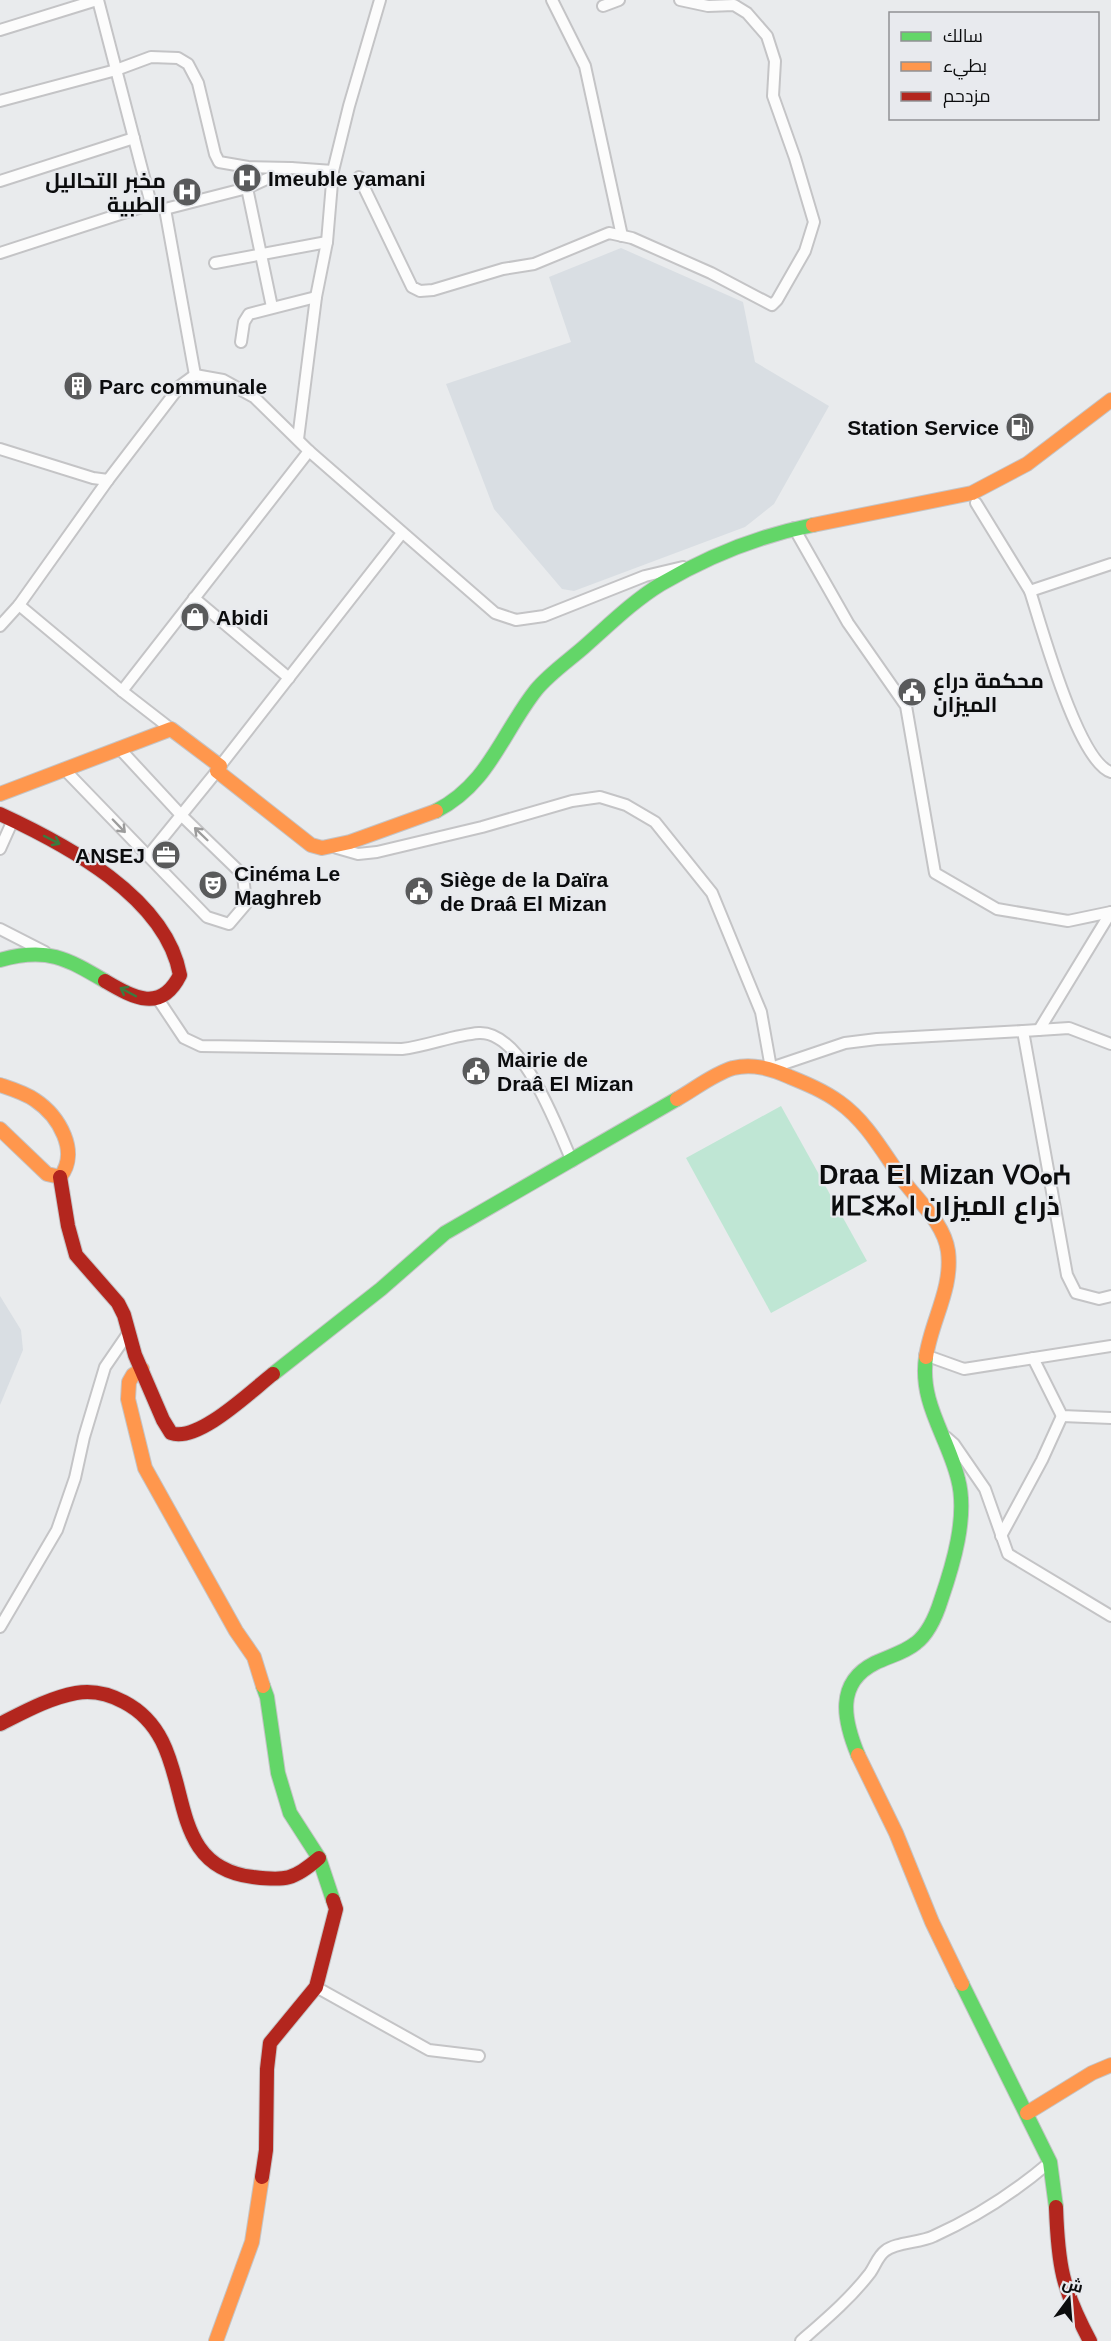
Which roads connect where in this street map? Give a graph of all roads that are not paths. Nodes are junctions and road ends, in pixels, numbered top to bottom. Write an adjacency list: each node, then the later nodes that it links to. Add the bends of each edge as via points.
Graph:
1 (97, 0): 7 (street); 8 (street)
2 (380, 0): 12 (street)
3 (552, 0): 18 (street, via 585,66)
4 (619, 0): 6 (street)
5 (680, 0): 18 (street, via 708,6 734,5 747,13 767,36 775,61 773,96 814,222 805,251 771,305 711,273)
6 (603, 6)
7 (0, 30)
8 (116, 70): 9 (street); 10 (street); 11 (street, via 151,57 178,58 188,64 198,83 219,162)
9 (0, 101)
10 (134, 138): 14 (street); 16 (street)
11 (291, 168): 12 (street); 15 (street)
12 (333, 171): 19 (street)
13 (359, 177): 18 (street, via 412,287 420,291 534,264 609,233)
14 (0, 181)
15 (247, 188): 17 (street); 21 (street)
16 (151, 204): 17 (street); 20 (street)
17 (165, 209): 26 (street)
18 (622, 236)
19 (327, 242): 21 (street); 23 (street)
20 (0, 253)
21 (260, 255): 22 (street); 24 (street)
22 (215, 263)
23 (316, 297): 24 (street); 29 (street)
24 (272, 307): 25 (street, via 249,314)
25 (241, 342)
26 (195, 375): 29 (street, via 223,380 254,397); 32 (street, via 180,386)
27 (1111, 400): 34 (main road, via 1062,438 972,494)
28 (1111, 415): 33 (main road, via 1002,493)
29 (298, 440): 31 (street)
30 (0, 449): 32 (street)
31 (309, 451): 35 (street); 39 (street)
32 (108, 480): 40 (street)
33 (976, 503): 34 (main road); 38 (street)
34 (796, 532): 36 (main road, via 743,543); 60 (street, via 848,623 906,706 934,873 997,909 1068,921 1111,912)
35 (402, 533): 36 (street, via 495,613 516,620 544,616 645,576); 42 (street)
36 (710, 558): 53 (main road, via 637,602 538,687 484,772 453,802)
37 (1111, 564): 38 (street)
38 (1030, 591): 48 (street, via 1058,681 1085,746 1104,770)
39 (194, 598): 42 (street); 43 (street)
40 (20, 605): 41 (street); 43 (street)
41 (0, 626)
42 (289, 678): 47 (street)
43 (122, 691): 44 (street)
44 (171, 729): 45 (main road); 47 (main road)
45 (119, 748): 46 (main road); 51 (street)
46 (64, 769): 49 (main road); 55 (street, one-way to 55)
47 (219, 769): 51 (street); 53 (main road, via 311,844)
48 (1111, 772)
49 (0, 794)
50 (0, 814): 52 (main road)
51 (181, 815): 55 (street); 55 (street, one-way to 51, via 207,917 229,924 239,914 246,904 243,875)
52 (14, 820): 54 (street); 59 (main road, one-way to 59, via 97,865 137,901 174,950 179,963 180,975 168,994)
53 (334, 847): 63 (street, via 358,854 377,852 572,801 600,797 626,805 655,822 712,893 761,1012)
54 (0, 849)
55 (148, 856)
56 (0, 929): 57 (street)
57 (50, 955): 58 (main road); 59 (main road, one-way to 57, via 133,996 82,966)
58 (0, 960)
59 (158, 999): 66 (street, via 184,1038 201,1046 402,1049 480,1033 496,1036 513,1050 534,1080)
60 (1039, 1030): 61 (street); 62 (street, via 1069,1029)
61 (1023, 1031): 63 (street, via 845,1043); 68 (street, via 1067,1275 1076,1293 1099,1299)
62 (1111, 1044)
63 (771, 1068): 66 (main road, via 751,1066 723,1072); 71 (main road, via 842,1104 868,1132 944,1238 949,1281)
64 (0, 1085): 67 (main road, via 37,1101 59,1127 71,1158)
65 (0, 1129): 67 (main road, via 47,1174)
66 (572, 1161): 73 (main road, via 445,1233 372,1297 192,1434 176,1436 167,1429)
67 (60, 1178): 69 (main road, via 75,1255 118,1303)
68 (1111, 1296)
69 (129, 1332): 73 (main road); 79 (street, via 105,1367 57,1530)
70 (1111, 1346): 72 (street)
71 (925, 1355): 72 (street, via 964,1369); 76 (main road, via 925,1386)
72 (1033, 1358): 74 (street)
73 (142, 1369): 81 (main road, via 129,1382 128,1399 145,1468 254,1657 267,1697 284,1793 291,1814)
74 (1062, 1416): 75 (street); 77 (street)
75 (1111, 1418)
76 (940, 1430): 77 (street, via 985,1489); 85 (main road, via 961,1493 960,1529 940,1603 933,1623 914,1646 869,1665 856,1677 847,1698 846,1718 932,1920)
77 (1001, 1536): 78 (street, via 1008,1554)
78 (1111, 1616)
79 (0, 1627)
80 (0, 1724): 81 (main road, via 60,1697 85,1692 110,1695 132,1706 154,1726 171,1758 196,1844 214,1862 237,1875 267,1879 293,1878)
81 (320, 1858): 82 (main road, via 336,1909)
82 (316, 1987): 83 (street, via 429,2050); 87 (main road, via 270,2043 266,2150 252,2241)
83 (479, 2056)
84 (1111, 2065): 85 (main road)
85 (1027, 2114): 86 (main road)
86 (1050, 2163): 88 (street, via 964,2221 932,2238 883,2252 870,2273 835,2311); 89 (main road, via 1056,2183 1060,2270)
87 (216, 2341)
88 (801, 2341)
89 (1090, 2341)

